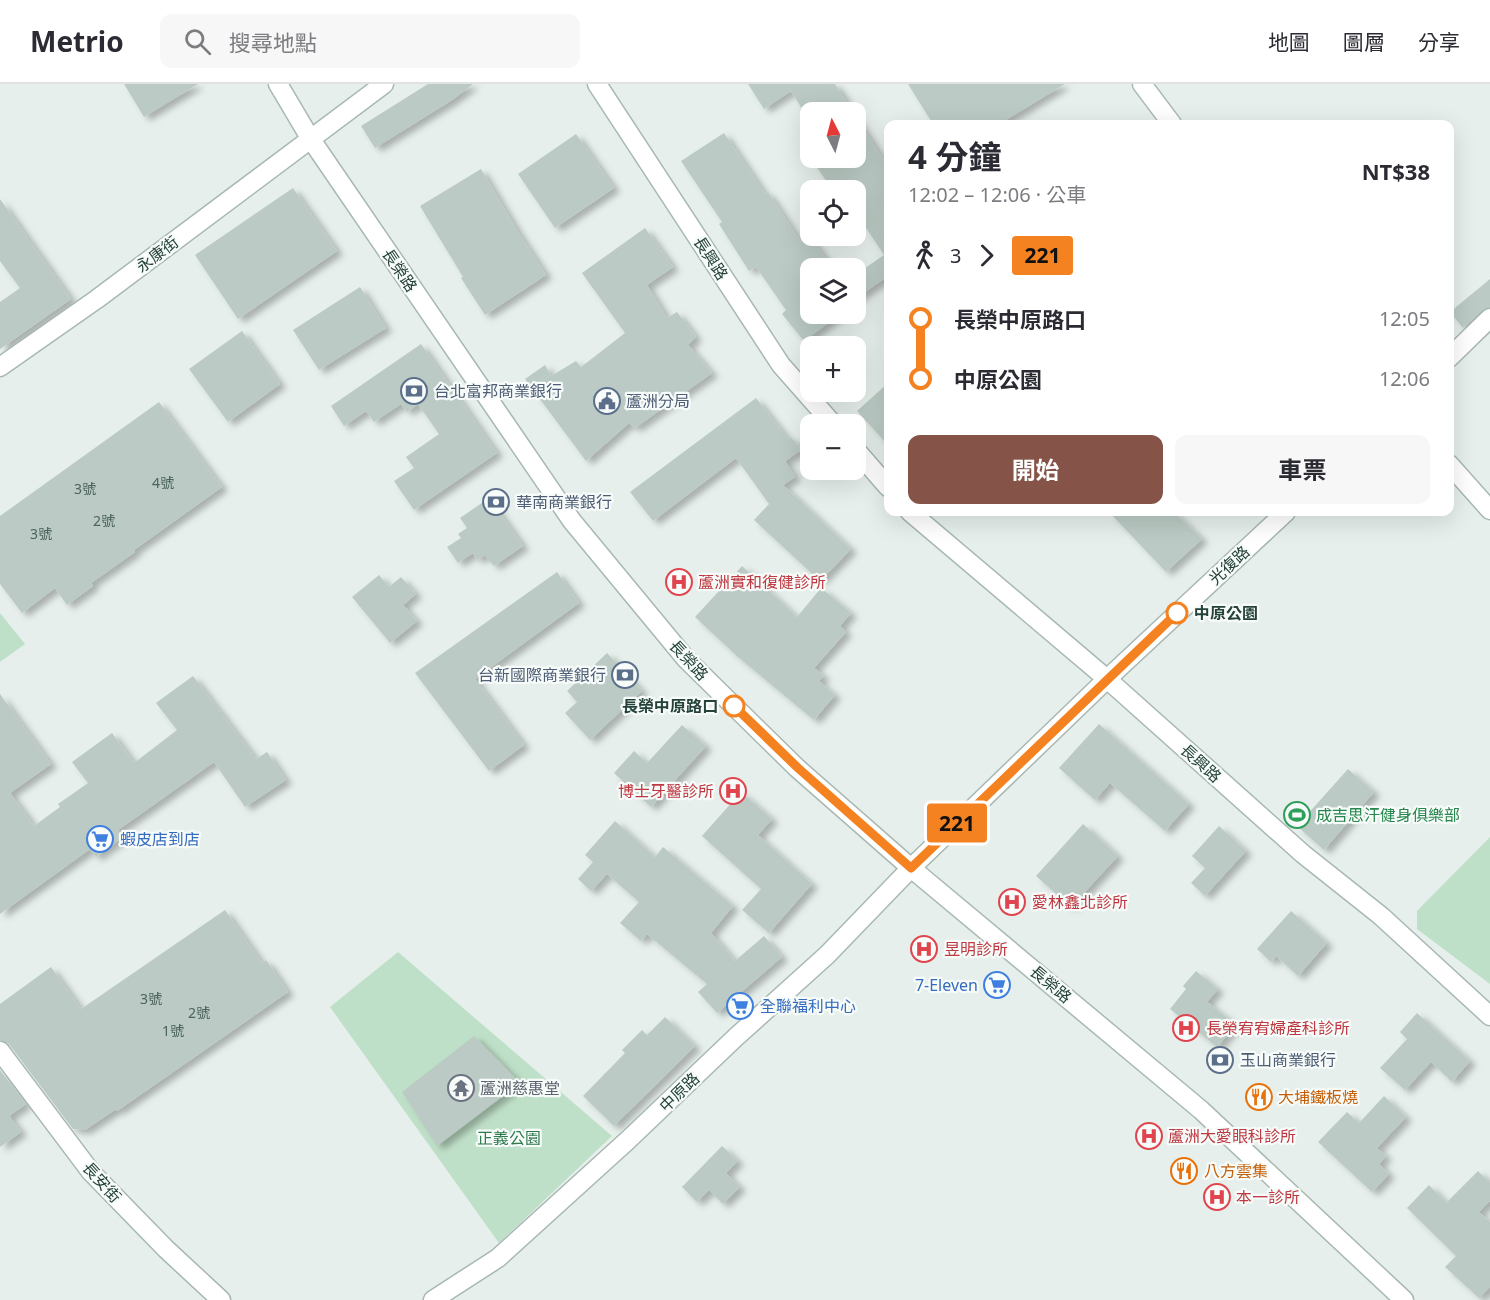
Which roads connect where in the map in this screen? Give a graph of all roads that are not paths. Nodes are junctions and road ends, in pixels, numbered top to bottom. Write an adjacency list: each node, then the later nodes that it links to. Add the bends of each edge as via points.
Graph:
1 (278, 84): 6 (street, 長榮路)
2 (384, 84): 6 (street, 永康街)
3 (597, 84): 10 (street, 長興路, via 781,365)
4 (1142, 84): 5 (street)
5 (1169, 120)
6 (310, 138): 9 (street, 永康街, via 98,299); 18 (street, 長榮路, via 572,521 686,659 798,768)
7 (1490, 318): 8 (street)
8 (1454, 353)
9 (0, 367)
10 (824, 414)
11 (866, 462): 13 (street)
12 (1454, 470): 14 (street)
13 (884, 483)
14 (1490, 510)
15 (915, 516): 17 (street, 長興路)
16 (1282, 516): 17 (street, 光復路)
17 (1107, 679): 18 (street, 光復路); 19 (street, 長興路, via 1295,847 1381,916)
18 (911, 868): 22 (street, 中原路, via 827,955 498,1258); 23 (street, 長榮路, via 1201,1110)
19 (1490, 1016)
20 (0, 1051): 21 (street, 長安街, via 91,1172)
21 (221, 1300)
22 (433, 1300)
23 (1404, 1300)

